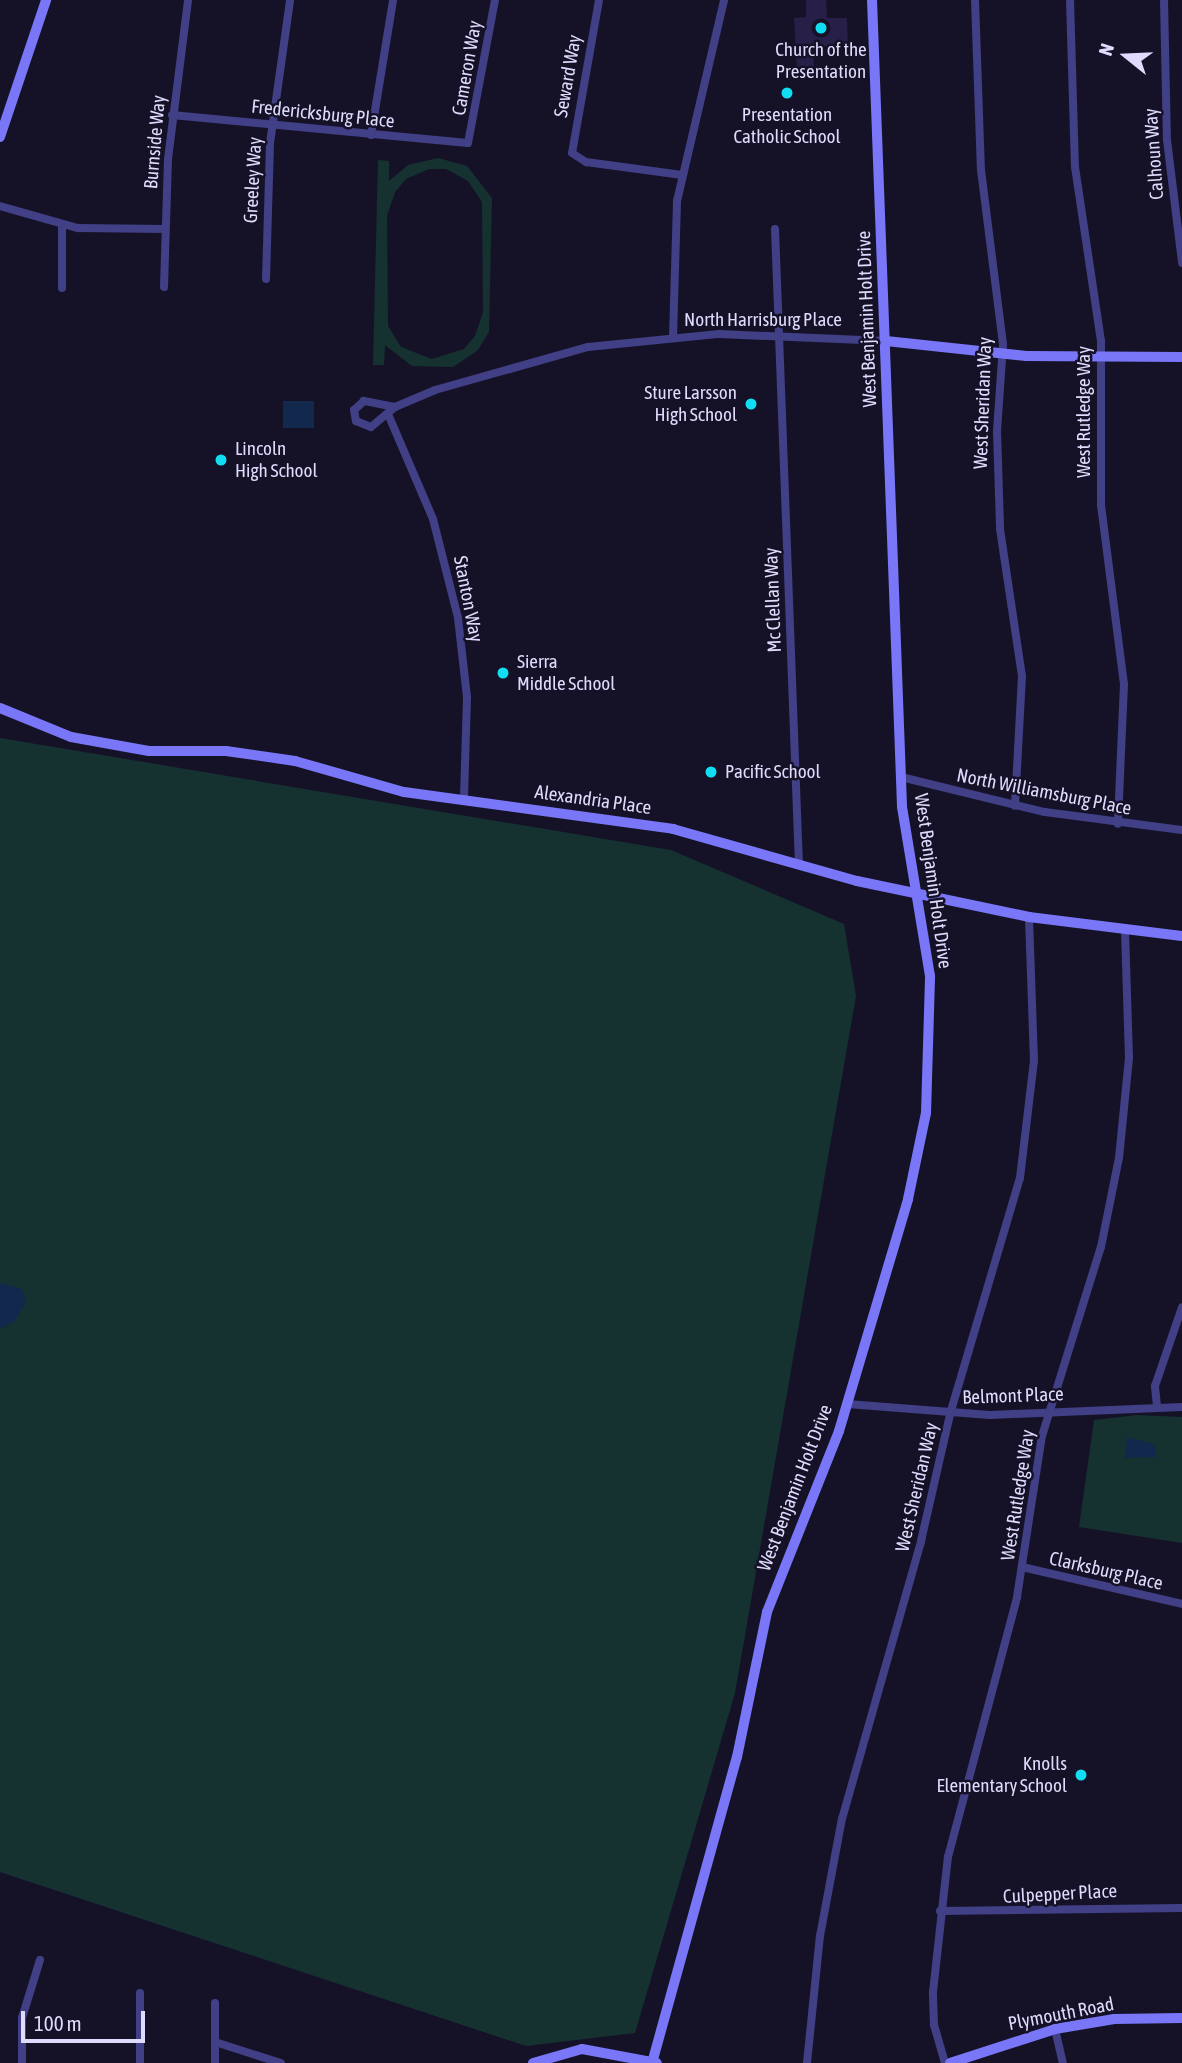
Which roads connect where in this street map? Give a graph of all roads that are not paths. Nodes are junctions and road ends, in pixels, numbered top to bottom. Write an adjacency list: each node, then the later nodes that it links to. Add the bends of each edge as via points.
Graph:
1 (46, 0): 15 (main road)
2 (188, 0): 12 (street, Burnside Way)
3 (290, 0): 13 (street, Greeley Way)
4 (393, 0): 14 (street)
5 (495, 0): 16 (street, Cameron Way)
6 (599, 0): 17 (street, Seward Way, via 576,114 575,157)
7 (724, 0): 17 (street)
8 (872, 0): 28 (main road, West Benjamin Holt Drive)
9 (975, 0): 29 (street, West Sheridan Way, via 981,170)
10 (1070, 0): 31 (street, West Rutledge Way, via 1075,167)
11 (1164, 0): 22 (street, Calhoun Way, via 1167,139)
12 (172, 115): 13 (street, Fredericksburg Place); 20 (street, Burnside Way)
13 (272, 125): 14 (street, Fredericksburg Place); 23 (street, Greeley Way)
14 (371, 135): 16 (street, Fredericksburg Place)
15 (0, 137)
16 (470, 141)
17 (681, 175): 27 (street, via 672,242)
18 (0, 206): 19 (street)
19 (62, 225): 20 (street); 25 (street)
20 (165, 229): 24 (street, Burnside Way)
21 (775, 229): 26 (street, Mc Clellan Way)
22 (1182, 263)
23 (266, 279)
24 (164, 286)
25 (62, 288)
26 (780, 334): 27 (street, North Harrisburg Place); 28 (street, North Harrisburg Place); 40 (street, Mc Clellan Way)
27 (673, 337): 32 (street, North Harrisburg Place, via 548,355)
28 (886, 341): 29 (main road, North Harrisburg Place); 35 (main road, West Benjamin Holt Drive)
29 (1002, 354): 31 (main road, North Harrisburg Place); 37 (street, West Sheridan Way, via 997,477 1023,718)
30 (1182, 357): 31 (main road, North Harrisburg Place)
31 (1101, 359): 38 (street, West Rutledge Way, via 1101,505 1124,694)
32 (395, 407): 33 (street, North Harrisburg Place); 33 (street, North Harrisburg Place, via 369,400 354,410 363,427)
33 (388, 414): 36 (street, Stanton Way, via 433,519 458,618 467,706)
34 (0, 708): 36 (main road, Alexandria Place, via 72,737 149,751 209,750 295,761 382,788)
35 (901, 777): 37 (street, North Williamsburg Place); 41 (main road, West Benjamin Holt Drive, via 904,821)
36 (464, 800): 40 (main road, Alexandria Place, via 673,829)
37 (1015, 806): 38 (street, North Williamsburg Place)
38 (1118, 824): 39 (street, North Williamsburg Place)
39 (1182, 830)
40 (799, 864): 41 (main road, Alexandria Place)
41 (919, 891): 42 (main road, Alexandria Place); 46 (main road, West Benjamin Holt Drive, via 930,976 926,1113 908,1199)
42 (1029, 917): 43 (main road, Alexandria Place); 50 (street, West Sheridan Way, via 1035,1017 1027,1140 1002,1252)
43 (1125, 931): 44 (main road, Alexandria Place); 49 (street, West Rutledge Way, via 1129,1058 1119,1158 1101,1247)
44 (1182, 936)
45 (1182, 1307): 47 (street, via 1155,1386)
46 (847, 1404): 50 (street, Belmont Place); 66 (main road, West Benjamin Holt Drive, via 767,1612 737,1757)
47 (1157, 1406): 48 (street, Belmont Place); 49 (street, Belmont Place)
48 (1182, 1407)
49 (1048, 1412): 50 (street, Belmont Place); 51 (street, West Rutledge Way)
50 (950, 1415): 67 (street, West Sheridan Way, via 912,1576 842,1819 820,1936)
51 (1022, 1567): 52 (street, Clarksburg Place); 54 (street, West Rutledge Way, via 958,1810)
52 (1182, 1604)
53 (1182, 1908): 54 (street, Culpepper Place)
54 (940, 1911): 68 (street, West Rutledge Way, via 933,2013)
55 (40, 1960): 61 (street, via 22,2018)
56 (140, 1993): 62 (street)
57 (215, 2003): 60 (street)
58 (1182, 2018): 59 (main road, Plymouth Road, via 1114,2019)
59 (1055, 2029): 68 (main road, Plymouth Road); 69 (street)
60 (215, 2046): 63 (street); 64 (street)
61 (22, 2063)
62 (140, 2063)
63 (215, 2063)
64 (281, 2063)
65 (533, 2063): 66 (main road, via 582,2049)
66 (654, 2063)
67 (807, 2063)
68 (948, 2063)
69 (1063, 2063)

